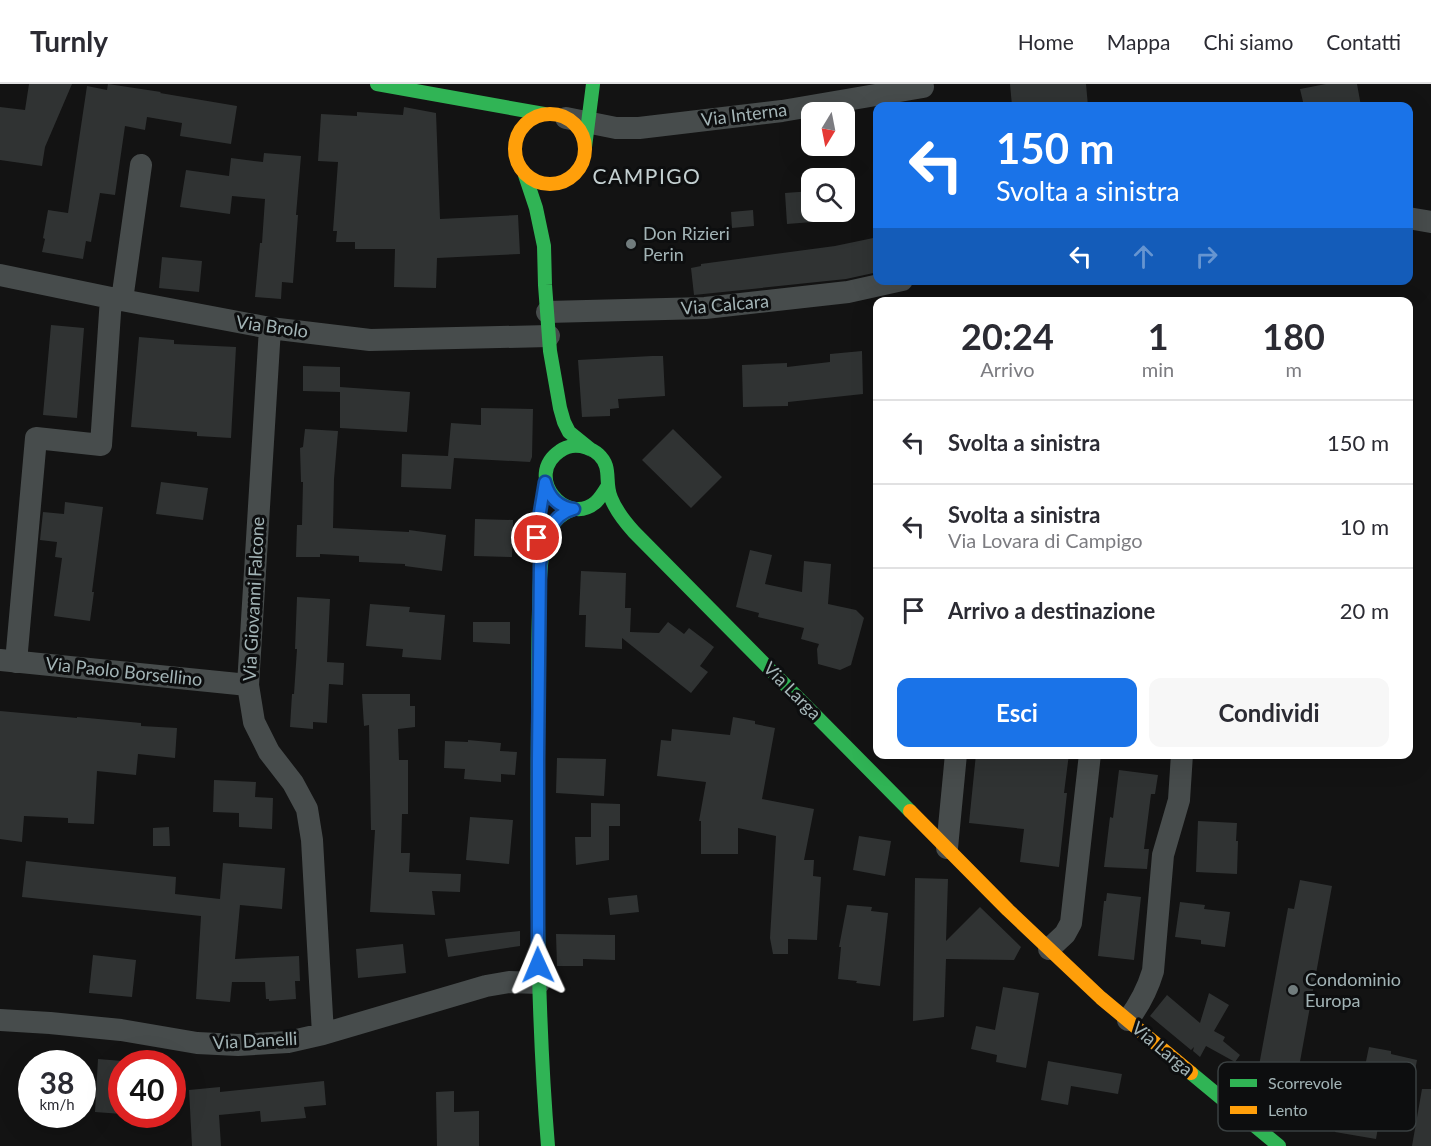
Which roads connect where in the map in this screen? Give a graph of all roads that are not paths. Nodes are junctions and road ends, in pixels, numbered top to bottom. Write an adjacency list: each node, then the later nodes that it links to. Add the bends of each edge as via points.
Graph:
1 (377, 84): 3 (street)
2 (593, 84): 6 (street); 6 (street)
3 (411, 87): 5 (street)
4 (923, 87): 8 (street, Via Interna, via 782,111)
5 (453, 99): 6 (street); 7 (street)
6 (568, 113): 8 (street, Via Interna, via 616,128); 10 (street); 10 (street, via 582,135); 11 (street, via 533,118 524,124 514,144)
7 (478, 116)
8 (636, 129): 10 (street, Via Interna)
9 (502, 139): 11 (street)
10 (585, 153): 14 (street, via 579,170)
11 (515, 155): 13 (street)
12 (141, 165): 22 (street)
13 (525, 175): 14 (street, via 547,185); 19 (street, via 536,207)
14 (570, 178): 15 (street)
15 (561, 198)
16 (1413, 219): 18 (street)
17 (553, 222): 19 (street)
18 (1431, 222)
19 (545, 257): 23 (street)
20 (0, 275): 22 (street, Via Brolo)
21 (880, 285): 23 (street, Via Calcara, via 705,308)
22 (116, 299): 24 (street, Via Brolo); 36 (street, via 101,445 36,438)
23 (547, 312): 25 (street)
24 (270, 328): 25 (street, Via Brolo, via 370,340); 37 (street, Via Giovanni Falcone)
25 (550, 344): 26 (street); 28 (street, via 564,422 572,435)
26 (549, 412)
27 (548, 443): 29 (street)
28 (590, 449): 29 (street, via 575,446 561,450 552,458); 30 (street, via 606,465)
29 (546, 475): 31 (street); 32 (street, via 552,498 562,506)
30 (607, 487): 32 (street, via 599,500); 34 (street, Via Larga, via 617,510)
31 (541, 502)
32 (580, 509): 34 (street, Via Larga, via 611,517); 35 (street, via 563,513 551,526)
33 (538, 526): 35 (street)
34 (637, 534): 41 (street, Via Larga)
35 (540, 565): 43 (street)
36 (8, 661): 37 (street, Via Paolo Borsellino)
37 (248, 685): 46 (street, Via Giovanni Falcone, via 254,722 307,809)
38 (956, 759): 41 (street)
39 (1089, 759): 42 (street, via 1071,922)
40 (1182, 759): 45 (street, via 1179,800 1163,855 1153,971 1140,1004)
41 (947, 848): 42 (street, Via Larga)
42 (1049, 949): 45 (street, Via Larga)
43 (539, 983): 46 (street, Via Danelli, via 486,986); 49 (street)
44 (0, 1020): 46 (street, Via Danelli, via 238,1045 288,1042)
45 (1128, 1020): 47 (street, Via Larga)
46 (323, 1034)
47 (1218, 1095)
48 (1261, 1131): 50 (street, Via Larga)
49 (548, 1146)
50 (1279, 1146)

